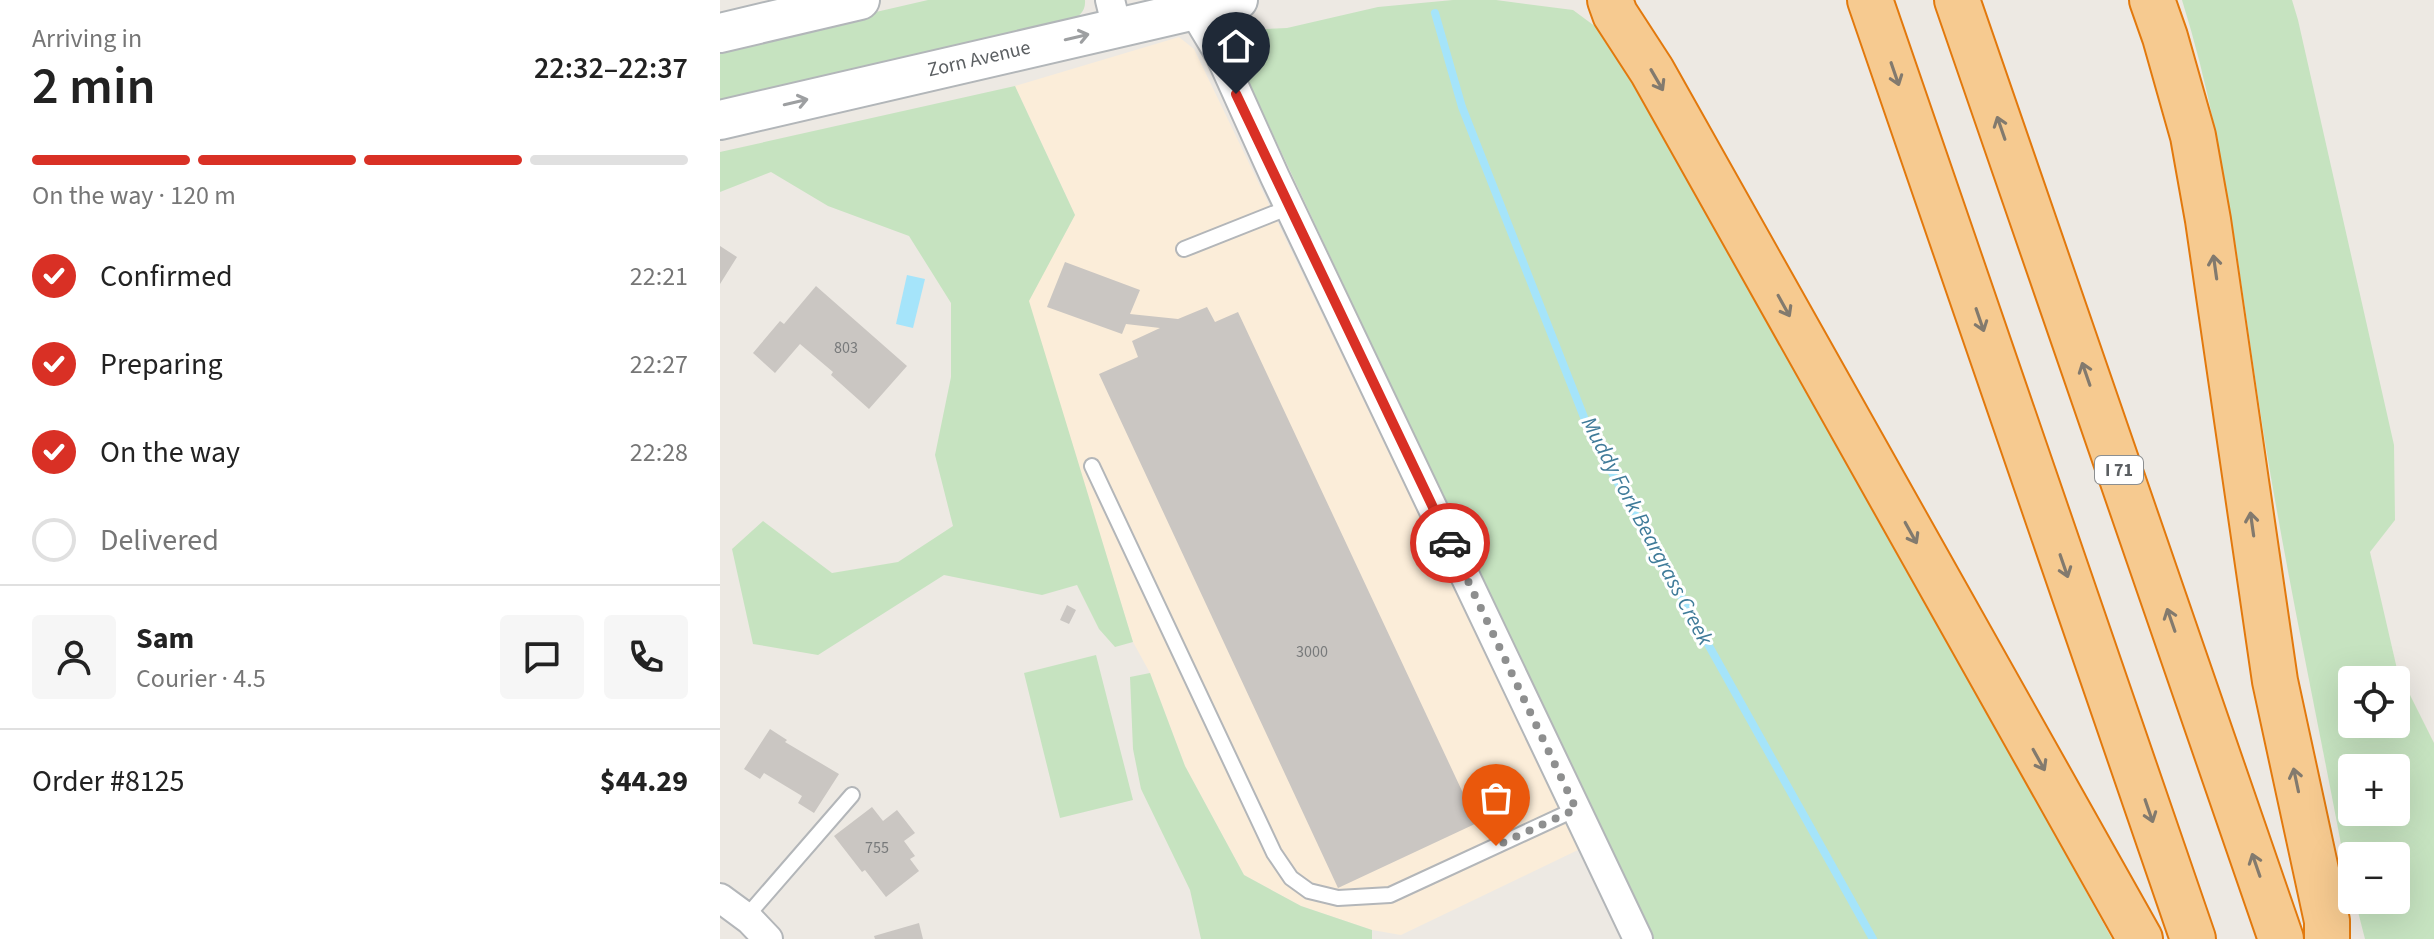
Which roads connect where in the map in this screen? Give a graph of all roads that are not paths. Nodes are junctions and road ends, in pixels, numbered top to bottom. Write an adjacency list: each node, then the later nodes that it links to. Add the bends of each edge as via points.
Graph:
1 (860, 0): 9 (main road)
2 (1238, 0): 6 (main road, Zorn Avenue)
3 (1870, 0): 21 (highway, one-way to 21)
4 (1957, 0): 22 (highway, I 71, one-way to 4)
5 (2152, 0): 23 (highway, one-way to 5, via 2275,681 2193,136)
6 (1192, 5): 8 (main road, Zorn Avenue); 11 (street)
7 (1603, 5): 20 (highway, one-way to 20, via 1652,71)
8 (1113, 14): 10 (main road, Zorn Avenue, one-way to 8)
9 (720, 33)
10 (720, 120)
11 (1290, 207): 12 (lane); 15 (street)
12 (1184, 249)
13 (1092, 466): 15 (lane, via 1274,853 1291,878 1309,891 1338,898 1390,895)
14 (852, 795): 17 (lane)
15 (1576, 809): 19 (street)
16 (720, 898): 17 (street)
17 (746, 917): 18 (street)
18 (768, 939)
19 (1638, 939)
20 (2140, 939)
21 (2193, 939)
22 (2281, 939)
23 (2327, 939)

